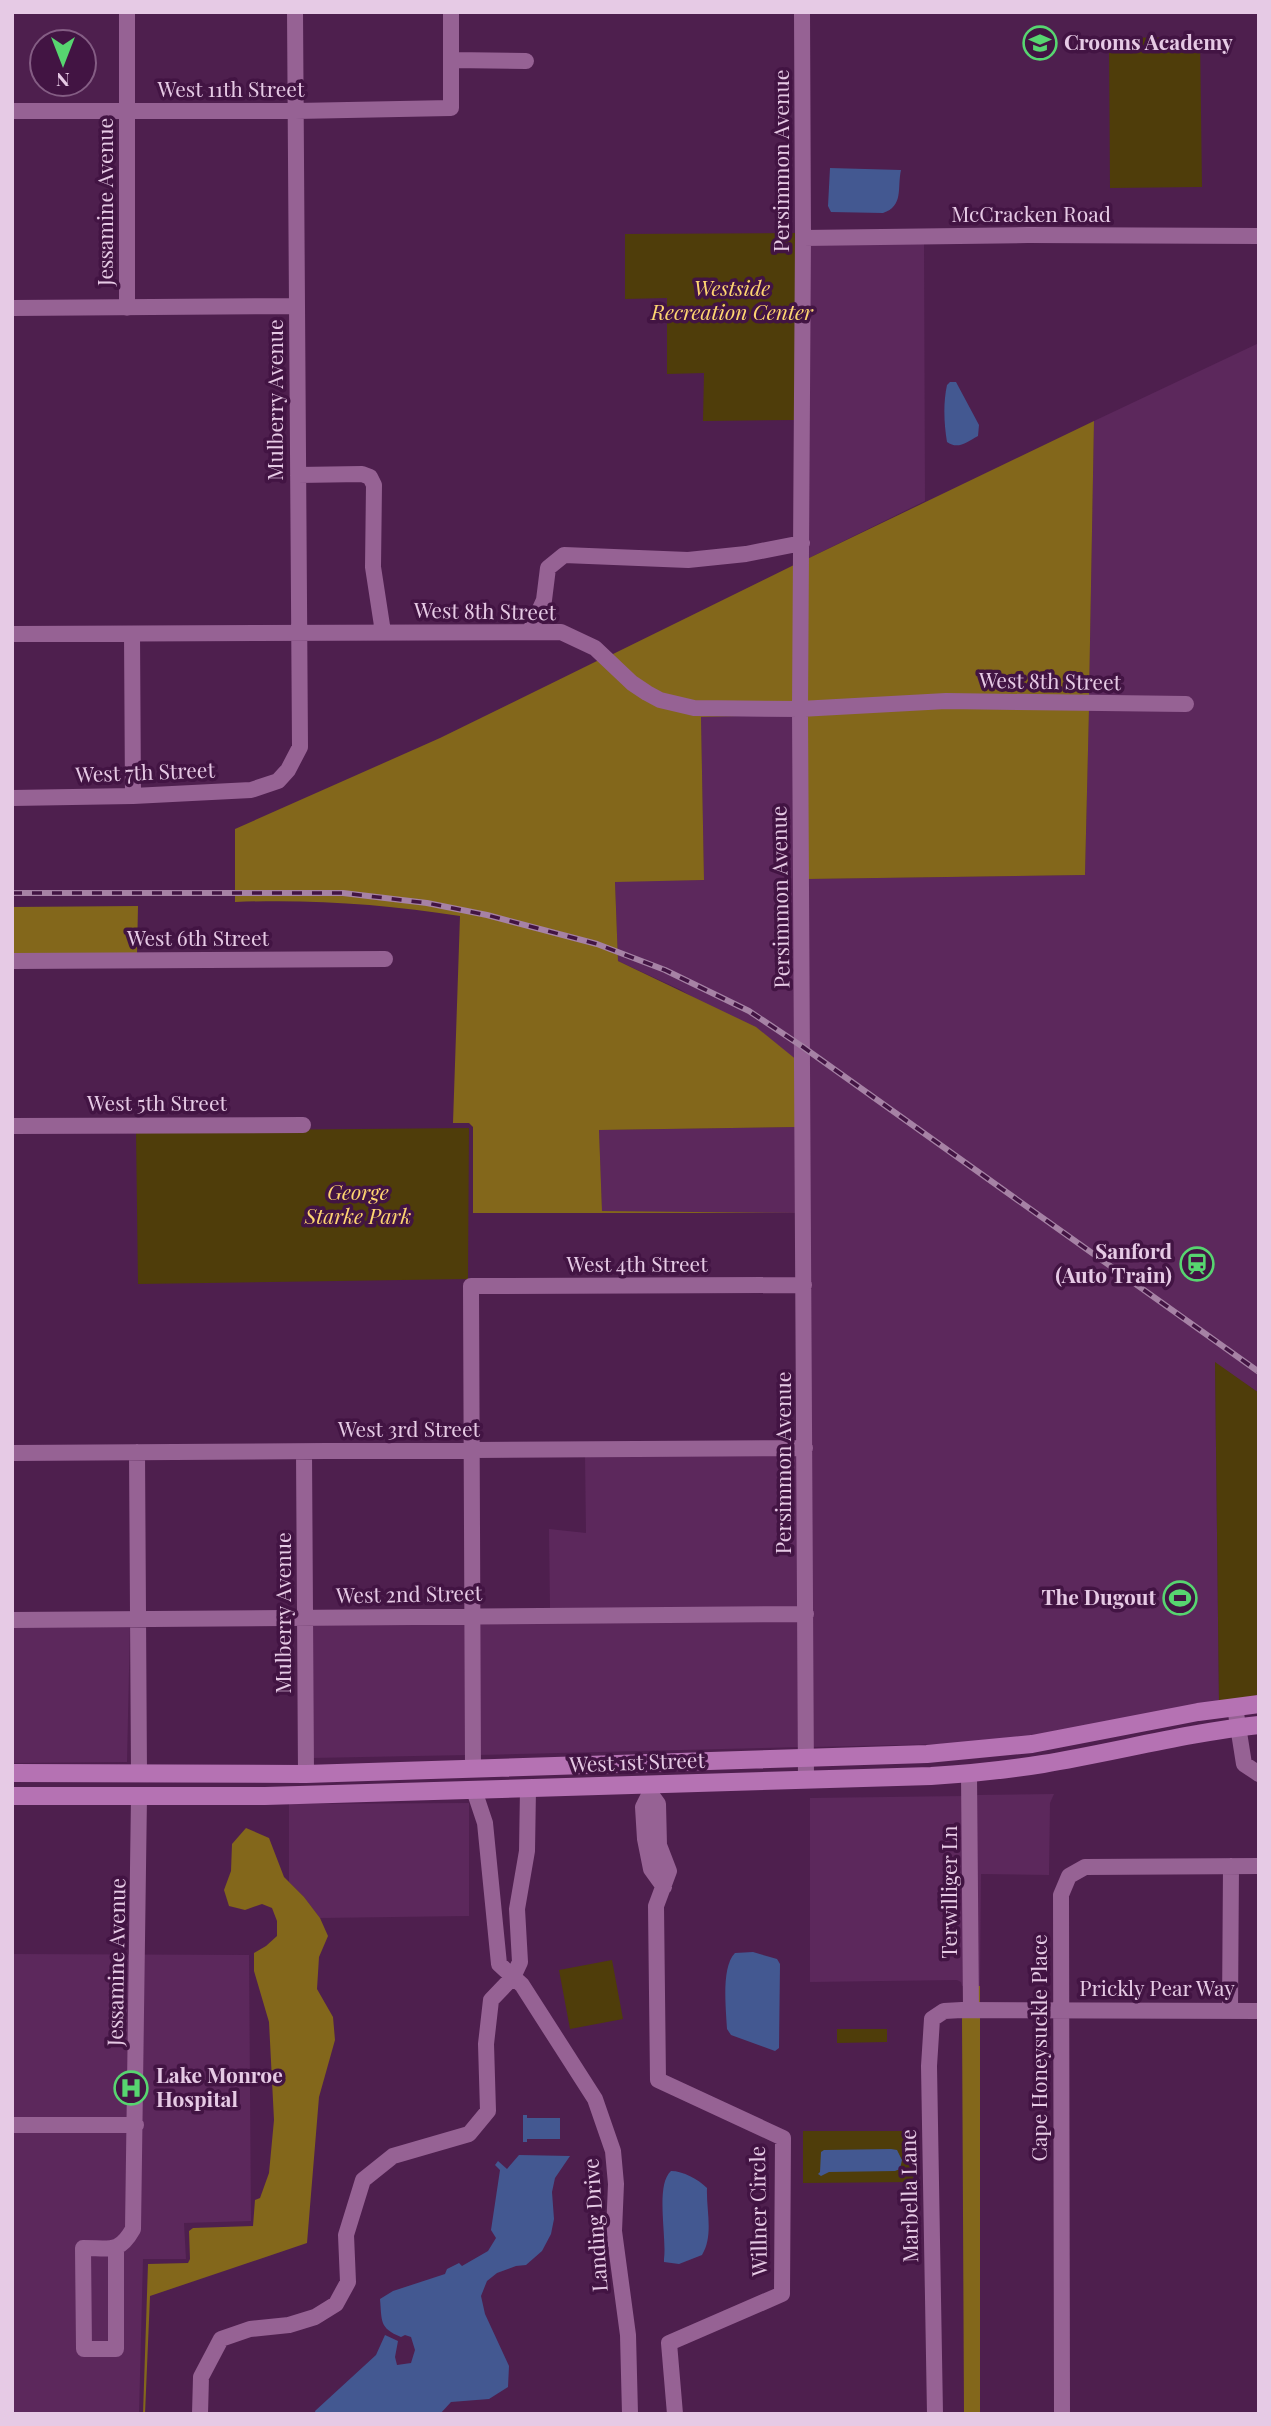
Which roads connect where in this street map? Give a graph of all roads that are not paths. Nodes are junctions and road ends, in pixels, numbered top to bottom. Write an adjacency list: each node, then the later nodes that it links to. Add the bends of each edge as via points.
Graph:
1 (127, 12): 9 (street, Jessamine Avenue)
2 (295, 12): 8 (street, Mulberry Avenue)
3 (450, 12): 5 (street)
4 (802, 12): 11 (street, Persimmon Avenue)
5 (451, 60): 6 (street); 8 (street, West 11th Street, via 451,108)
6 (526, 61)
7 (12, 111): 9 (street, West 11th Street)
8 (296, 111): 9 (street, West 11th Street); 12 (street, Mulberry Avenue)
9 (127, 112): 14 (street, Jessamine Avenue)
10 (1259, 236): 11 (street, McCracken Road)
11 (803, 239): 16 (street, Persimmon Avenue)
12 (297, 306): 14 (street); 15 (street, Mulberry Avenue)
13 (12, 308): 14 (street)
14 (127, 308)
15 (298, 475): 18 (street, via 370,477 374,485 373,567); 19 (street, Mulberry Avenue)
16 (802, 543): 17 (street, via 688,560 564,555 548,568 544,600); 23 (street, Persimmon Avenue)
17 (530, 631): 18 (street, West 8th Street); 23 (street, West 8th Street, via 561,632 577,638 660,700 694,708)
18 (383, 632): 19 (street, West 8th Street)
19 (298, 633): 21 (street, West 8th Street); 24 (street, Mulberry Avenue, via 300,747)
20 (12, 634): 21 (street, West 8th Street)
21 (132, 634): 25 (street)
22 (1186, 704): 23 (street, West 8th Street, via 947,701)
23 (800, 709): 31 (street, Persimmon Avenue)
24 (278, 781): 25 (street, West 7th Street, via 251,790)
25 (133, 796): 26 (street, West 7th Street)
26 (12, 798)
27 (385, 959): 28 (street, West 6th Street)
28 (12, 961)
29 (303, 1125): 30 (street, West 5th Street)
30 (12, 1126)
31 (804, 1285): 32 (street, Persimmon Avenue); 33 (street, West 4th Street, via 471,1286)
32 (805, 1448): 33 (street, West 3rd Street); 37 (street, Persimmon Avenue)
33 (470, 1451): 35 (street, West 3rd Street); 38 (street)
34 (137, 1452): 35 (street, West 3rd Street); 36 (street, West 3rd Street); 41 (street)
35 (304, 1452): 39 (street, Mulberry Avenue)
36 (12, 1453)
37 (806, 1614): 38 (street, West 2nd Street); 46 (street, Persimmon Avenue)
38 (472, 1615): 39 (street, West 2nd Street); 47 (street)
39 (305, 1618): 41 (street, West 2nd Street); 51 (street, Mulberry Avenue)
40 (12, 1620): 41 (street, West 2nd Street)
41 (138, 1620): 49 (street)
42 (1259, 1704): 43 (main road, West 1st Street)
43 (1235, 1707): 45 (street); 46 (main road, West 1st Street, via 988,1749)
44 (1259, 1726): 45 (main road, West 1st Street)
45 (1237, 1728): 52 (main road, West 1st Street); 53 (street, via 1244,1764)
46 (807, 1759): 47 (main road, West 1st Street); 54 (street, Persimmon Avenue)
47 (473, 1769): 51 (main road, West 1st Street); 58 (main road, via 467,1778 434,1783)
48 (12, 1773): 49 (main road, West 1st Street)
49 (139, 1774): 50 (main road, West 1st Street); 60 (main road, via 125,1785 104,1787)
50 (221, 1774): 51 (main road, West 1st Street); 61 (main road, via 201,1781 160,1782)
51 (306, 1774)
52 (969, 1774): 54 (main road, West 1st Street); 66 (street, Terwilliger Ln)
53 (1259, 1774)
54 (806, 1780): 56 (main road, West 1st Street)
55 (528, 1789): 56 (main road, West 1st Street); 57 (main road, West 1st Street); 64 (street, via 527,1851 517,1909 520,1962)
56 (650, 1789): 74 (street, Willner Circle, via 643,1807 645,1839 651,1869 664,1887 656,1906 658,2080 783,2138 782,2294 669,2343)
57 (474, 1790): 58 (main road, West 1st Street); 64 (street, Landing Drive, via 485,1822 499,1964)
58 (420, 1792): 61 (main road, West 1st Street)
59 (12, 1796): 60 (main road, West 1st Street)
60 (84, 1796): 61 (main road, West 1st Street)
61 (139, 1796): 70 (street, Jessamine Avenue)
62 (1259, 1866): 63 (street, Cape Honeysuckle Place)
63 (1231, 1867): 65 (street, Cape Honeysuckle Place, via 1085,1867 1069,1876 1060,1895); 67 (street)
64 (513, 1978): 72 (street, via 491,2000 486,2044 488,2111 469,2134 393,2155 363,2180 346,2235 348,2282 336,2304 315,2318 221,2339 201,2377); 73 (street, Landing Drive, via 596,2099 613,2151 614,2231 628,2335)
65 (1062, 2009): 66 (street, Prickly Pear Way); 67 (street, Prickly Pear Way); 76 (street, Cape Honeysuckle Place)
66 (971, 2010): 75 (street, Marbella Lane, via 939,2013 930,2029)
67 (1230, 2011): 68 (street, Prickly Pear Way)
68 (1259, 2011)
69 (12, 2125): 70 (street)
70 (136, 2125): 71 (street, Jessamine Avenue, via 133,2229)
71 (116, 2248): 71 (street, via 116,2349 83,2349 83,2248)
72 (200, 2414)
73 (630, 2414)
74 (675, 2414)
75 (934, 2414)
76 (1062, 2414)

